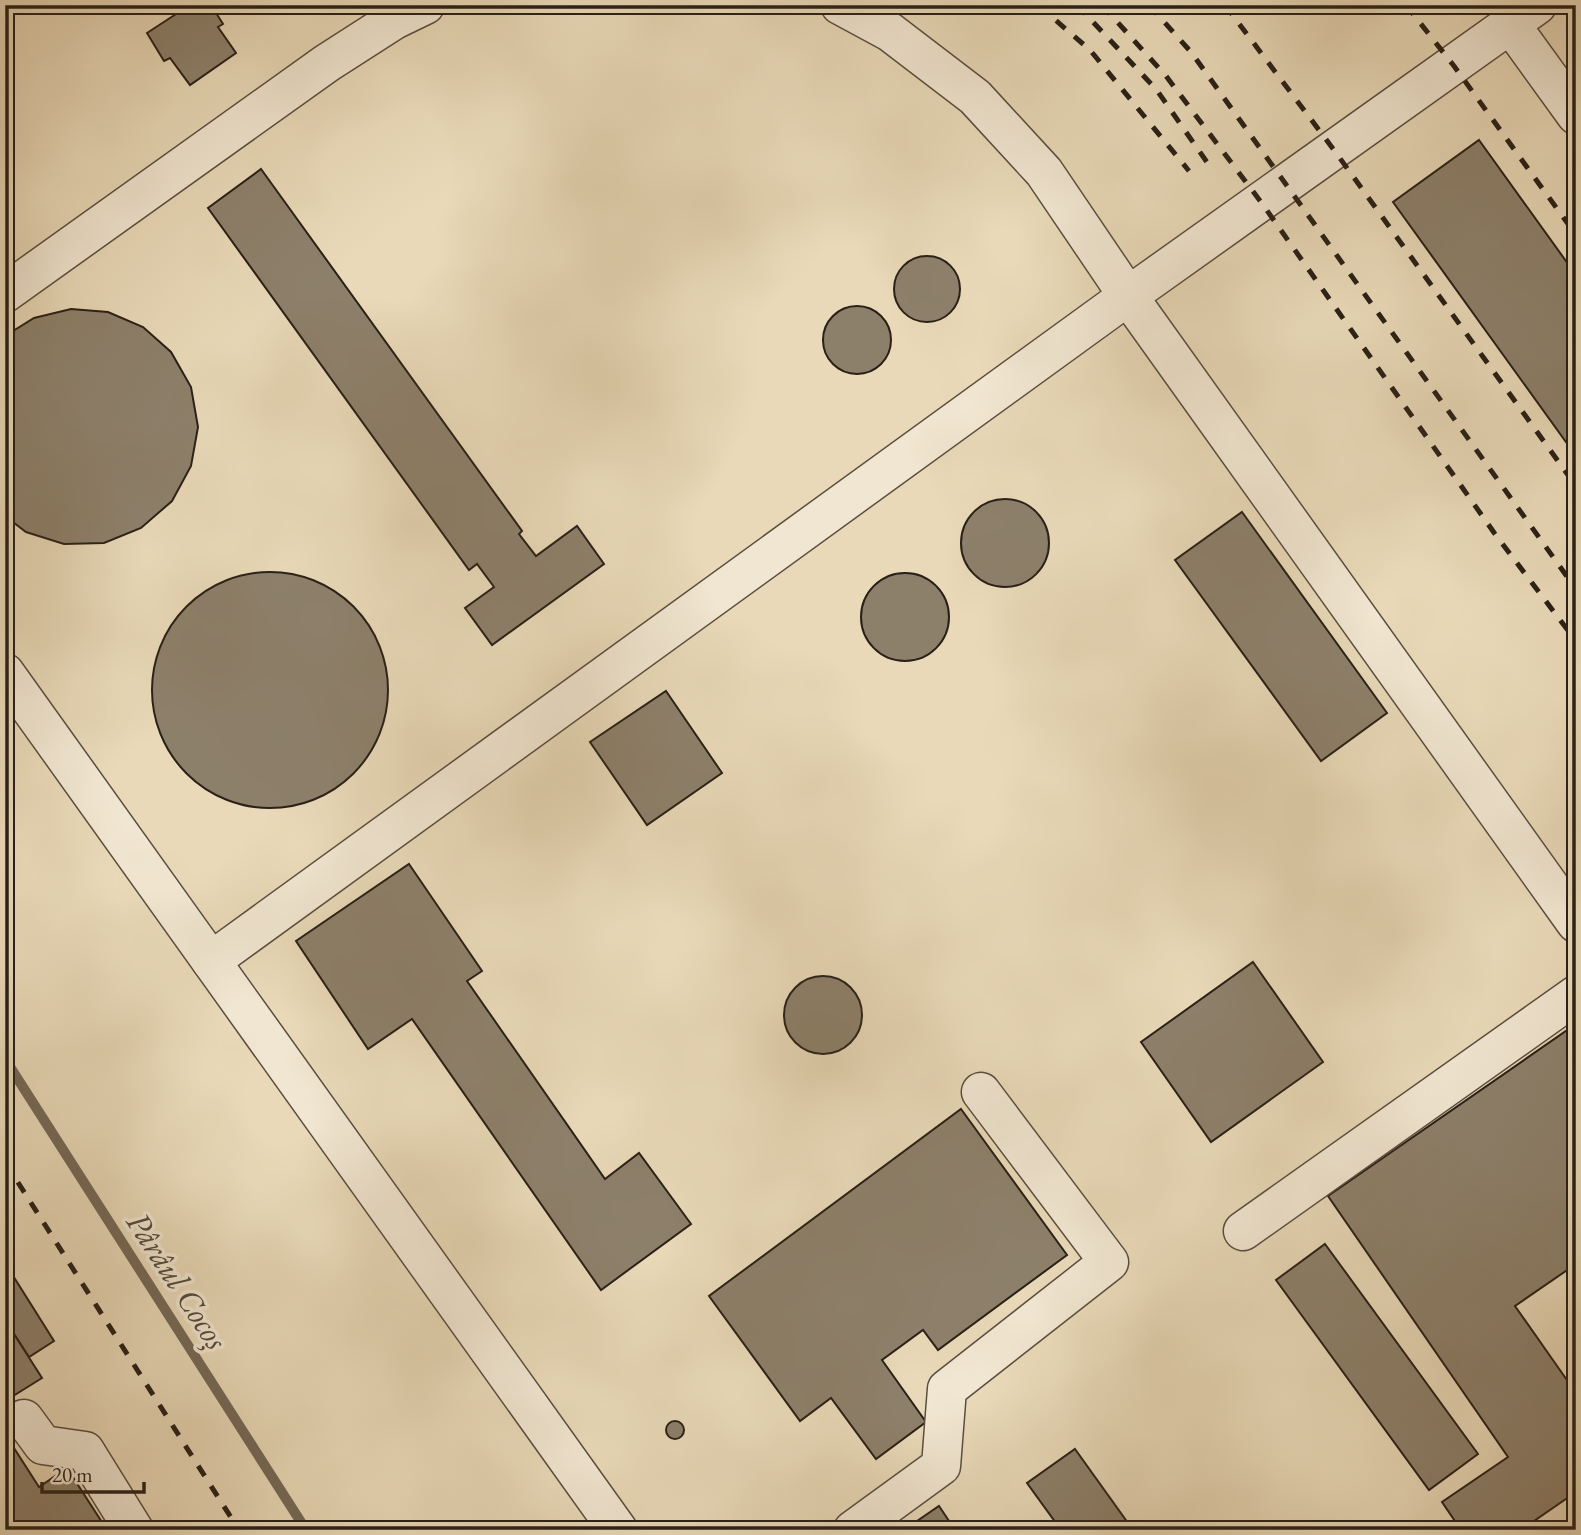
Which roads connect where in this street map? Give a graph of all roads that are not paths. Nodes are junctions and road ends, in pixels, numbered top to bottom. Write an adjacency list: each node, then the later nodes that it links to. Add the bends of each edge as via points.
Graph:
1 (425, 5): 5 (lane, via 327,63)
2 (840, 5): 6 (lane, via 891,32 975,97 1044,172)
3 (1524, 15): 4 (lane); 6 (lane)
4 (1576, 115)
5 (5, 293)
6 (1128, 296): 8 (lane); 9 (lane)
7 (5, 673): 9 (lane)
8 (1576, 923)
9 (211, 961): 15 (lane)
10 (1576, 995): 12 (lane)
11 (981, 1092): 16 (lane, via 1109,1262 947,1389 941,1466)
12 (1243, 1231)
13 (24, 1419): 14 (lane, via 43,1445 85,1451)
14 (134, 1530)
15 (618, 1530)
16 (853, 1530)

